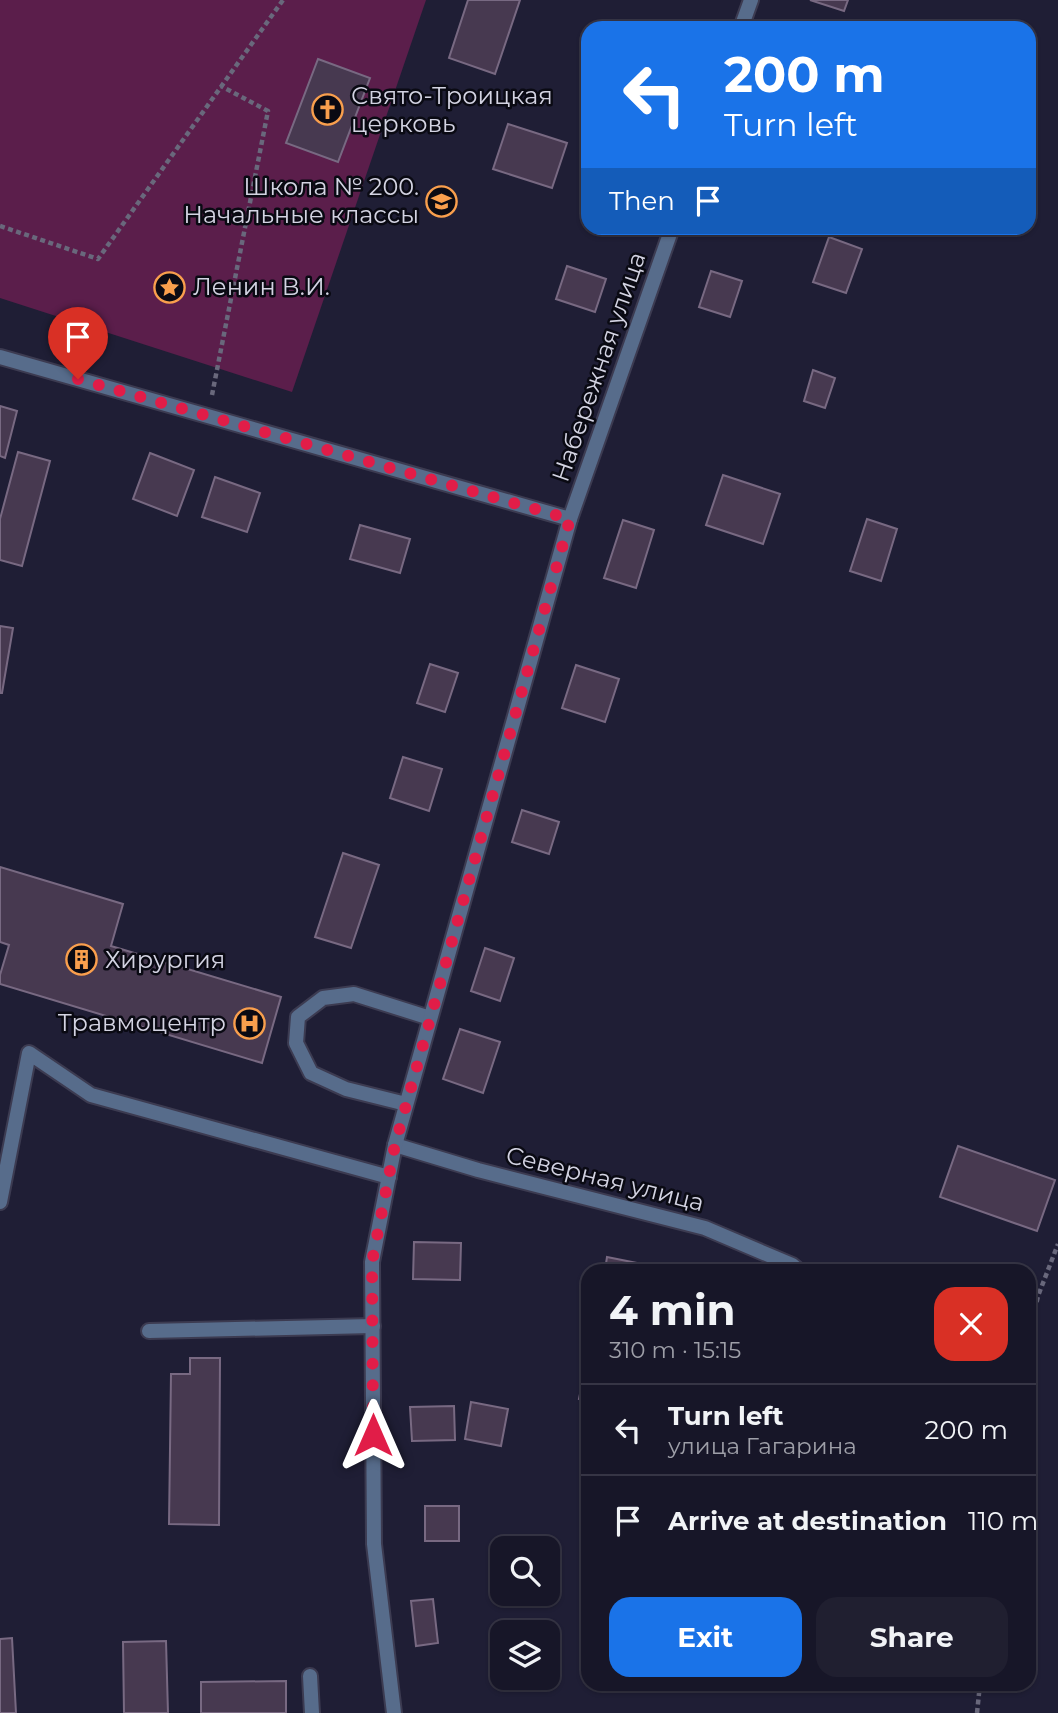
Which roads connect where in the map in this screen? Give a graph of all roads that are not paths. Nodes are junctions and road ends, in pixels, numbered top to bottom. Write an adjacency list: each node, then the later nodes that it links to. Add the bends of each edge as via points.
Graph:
1 (751, 0): 2 (street)
2 (744, 21)
3 (670, 235): 5 (street, Набережная улица)
4 (0, 357): 5 (street)
5 (570, 519): 6 (street, Набережная улица)
6 (430, 1018): 7 (street, Набережная улица); 7 (street, via 354,994 323,998 298,1017 296,1043 311,1073 346,1089)
7 (406, 1104): 8 (street, Набережная улица)
8 (395, 1145): 9 (street, Набережная улица); 11 (street, Северная улица, via 705,1228)
9 (389, 1177): 10 (street, via 91,1095 29,1053); 12 (street, Набережная улица, via 372,1262)
10 (0, 1202)
11 (790, 1264)
12 (373, 1326): 13 (street); 16 (street, Набережная улица, via 374,1544)
13 (149, 1331)
14 (310, 1676): 15 (street)
15 (312, 1713)
16 (394, 1713)

